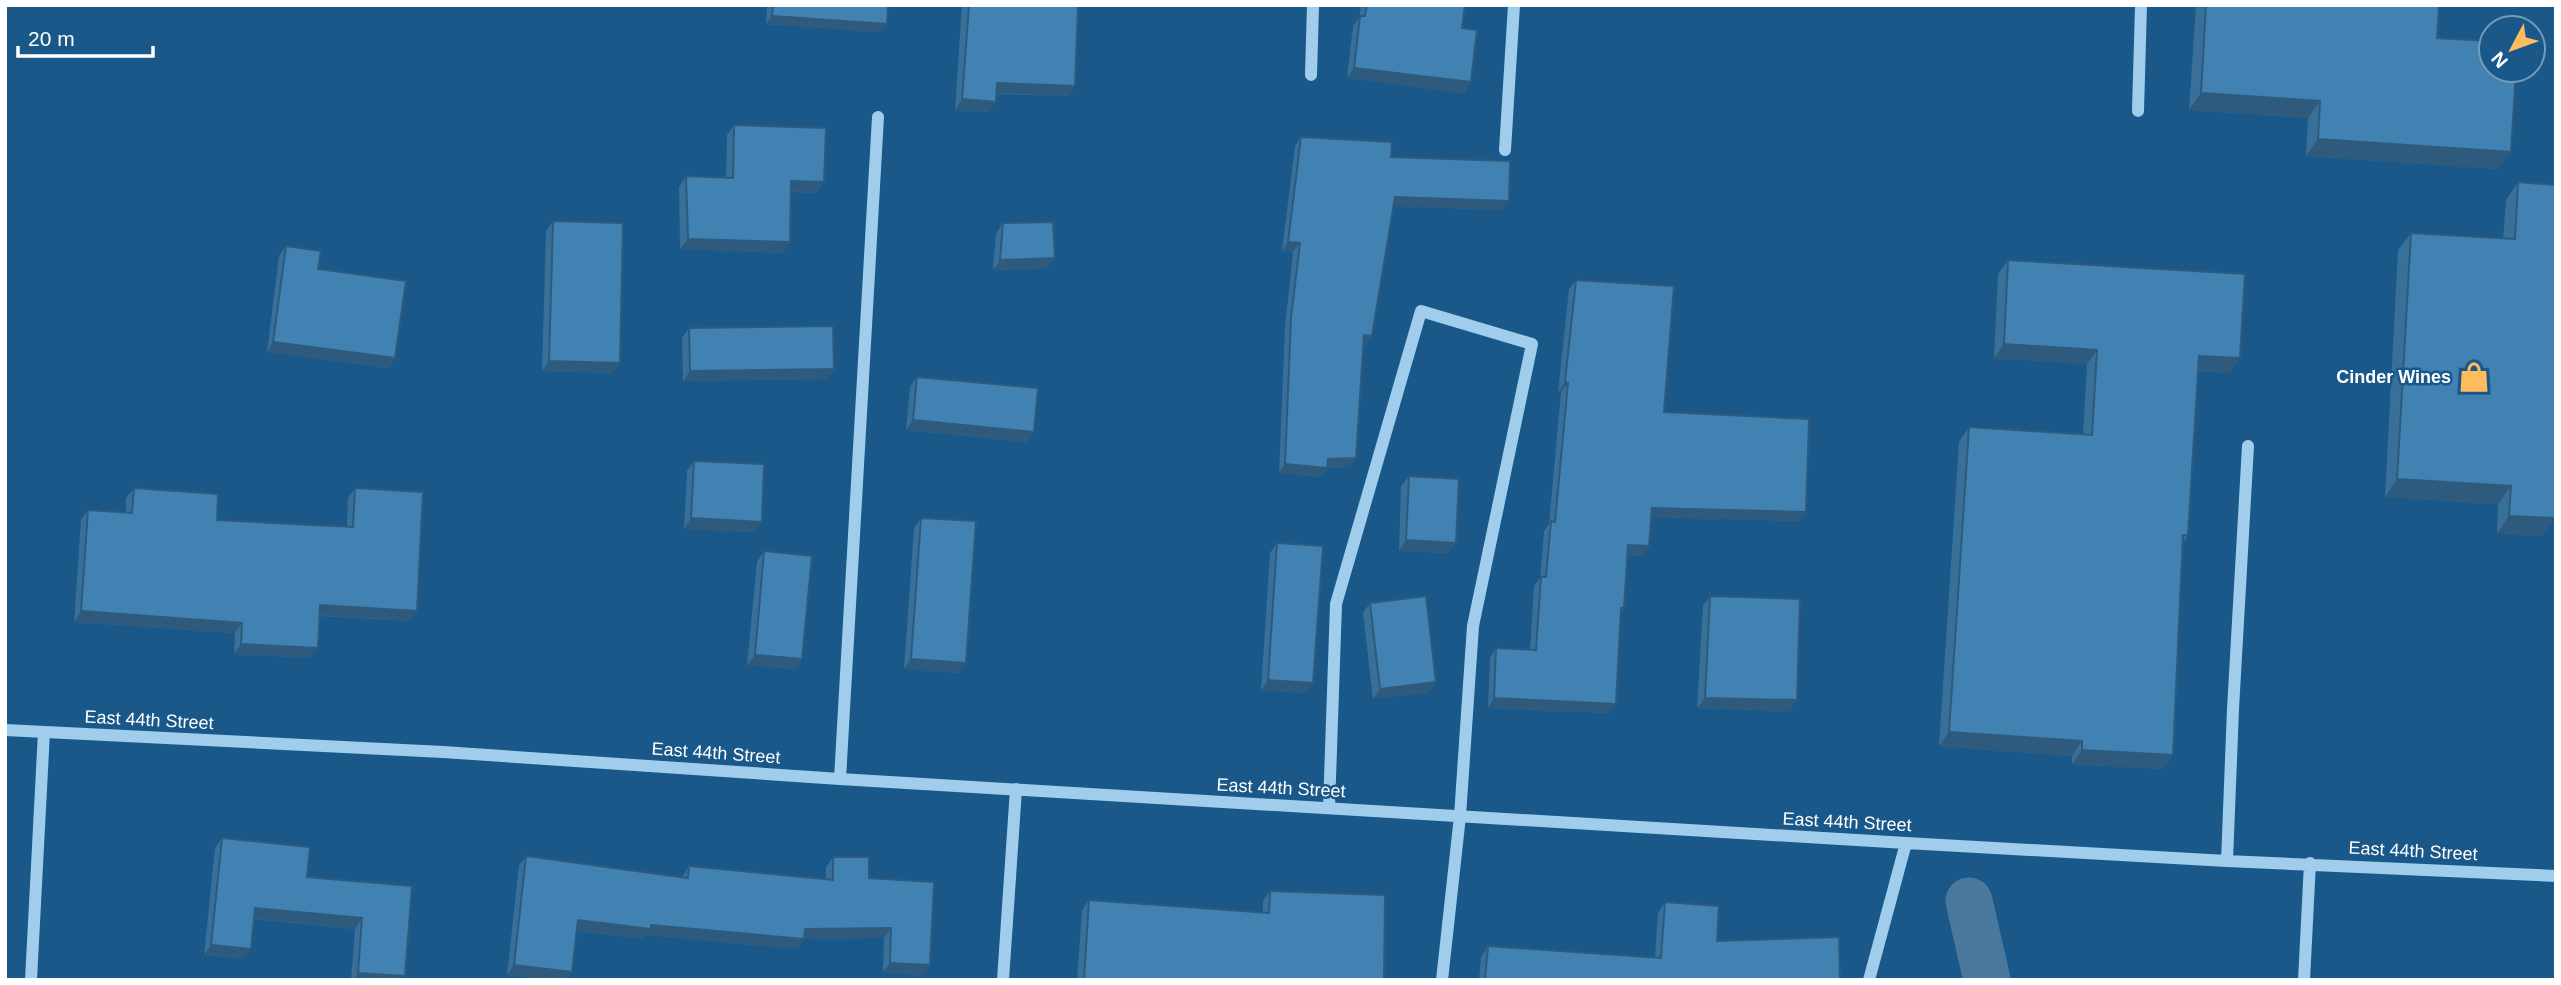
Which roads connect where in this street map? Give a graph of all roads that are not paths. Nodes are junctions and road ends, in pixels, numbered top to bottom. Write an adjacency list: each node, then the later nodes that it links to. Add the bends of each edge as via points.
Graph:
1 (1314, 5): 4 (street)
2 (1514, 5): 7 (street)
3 (2141, 5): 5 (street)
4 (1311, 75)
5 (2138, 111)
6 (878, 117): 11 (street)
7 (1505, 149)
8 (2248, 446): 16 (street)
9 (5, 730): 10 (street, East 44th Street)
10 (44, 732): 11 (street, East 44th Street, via 443,752); 19 (street)
11 (840, 779): 12 (street, East 44th Street)
12 (1016, 789): 13 (street, East 44th Street); 20 (street)
13 (1329, 808): 14 (street, East 44th Street); 14 (street, via 1336,604 1421,311 1532,344 1473,626)
14 (1460, 816): 15 (street, East 44th Street); 21 (street)
15 (1906, 843): 16 (street, East 44th Street); 22 (street)
16 (2227, 861): 17 (street, East 44th Street)
17 (2310, 863): 18 (street, East 44th Street); 23 (street)
18 (2556, 876)
19 (31, 980)
20 (1003, 980)
21 (1442, 980)
22 (1869, 980)
23 (2304, 980)

